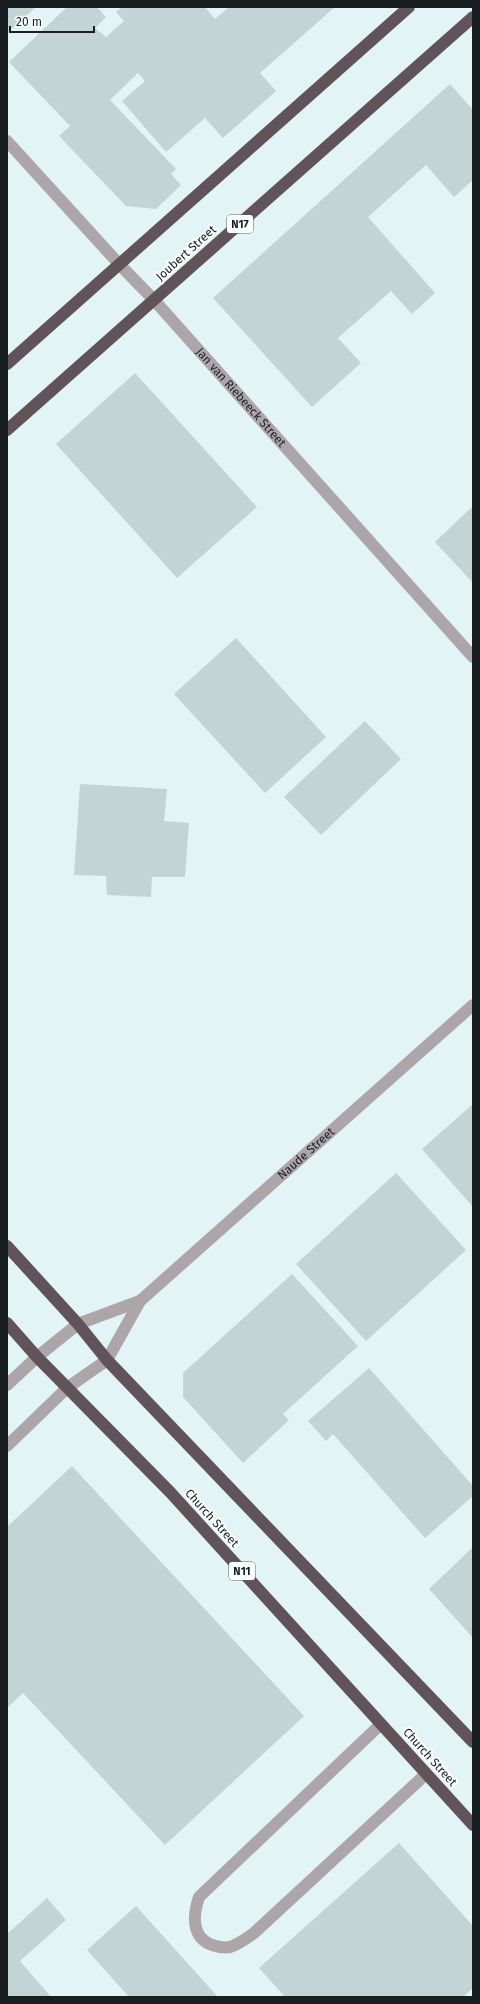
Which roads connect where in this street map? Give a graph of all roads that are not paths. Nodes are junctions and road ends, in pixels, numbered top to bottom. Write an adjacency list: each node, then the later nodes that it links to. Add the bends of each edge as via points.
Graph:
1 (409, 7): 4 (highway)
2 (473, 17): 5 (highway, Joubert Street / N17)
3 (7, 141): 4 (street, Jan van Riebeeck Street)
4 (118, 264): 5 (street, Jan van Riebeeck Street); 6 (highway)
5 (154, 300): 7 (highway, Joubert Street / N17); 8 (street, Jan van Riebeeck Street)
6 (7, 364)
7 (7, 430)
8 (473, 657)
9 (473, 1005): 11 (street, Naude Street)
10 (7, 1246): 13 (highway)
11 (140, 1301): 13 (street, Naude Street); 15 (street, Naude Street)
12 (7, 1323): 14 (highway, Church Street / N11)
13 (78, 1324): 14 (street, Naude Street); 15 (highway)
14 (37, 1357): 16 (street, Naude Street); 17 (highway, Church Street / N11)
15 (107, 1360): 17 (street); 20 (highway)
16 (7, 1385)
17 (67, 1388): 18 (street); 19 (highway, Church Street / N11, via 170,1492)
18 (7, 1446)
19 (381, 1724): 21 (highway, Church Street / N11); 21 (street, via 199,1897 194,1920 196,1931 201,1938 218,1947 230,1947 242,1942)
20 (473, 1742)
21 (426, 1774): 22 (highway, Church Street / N11)
22 (473, 1825)

